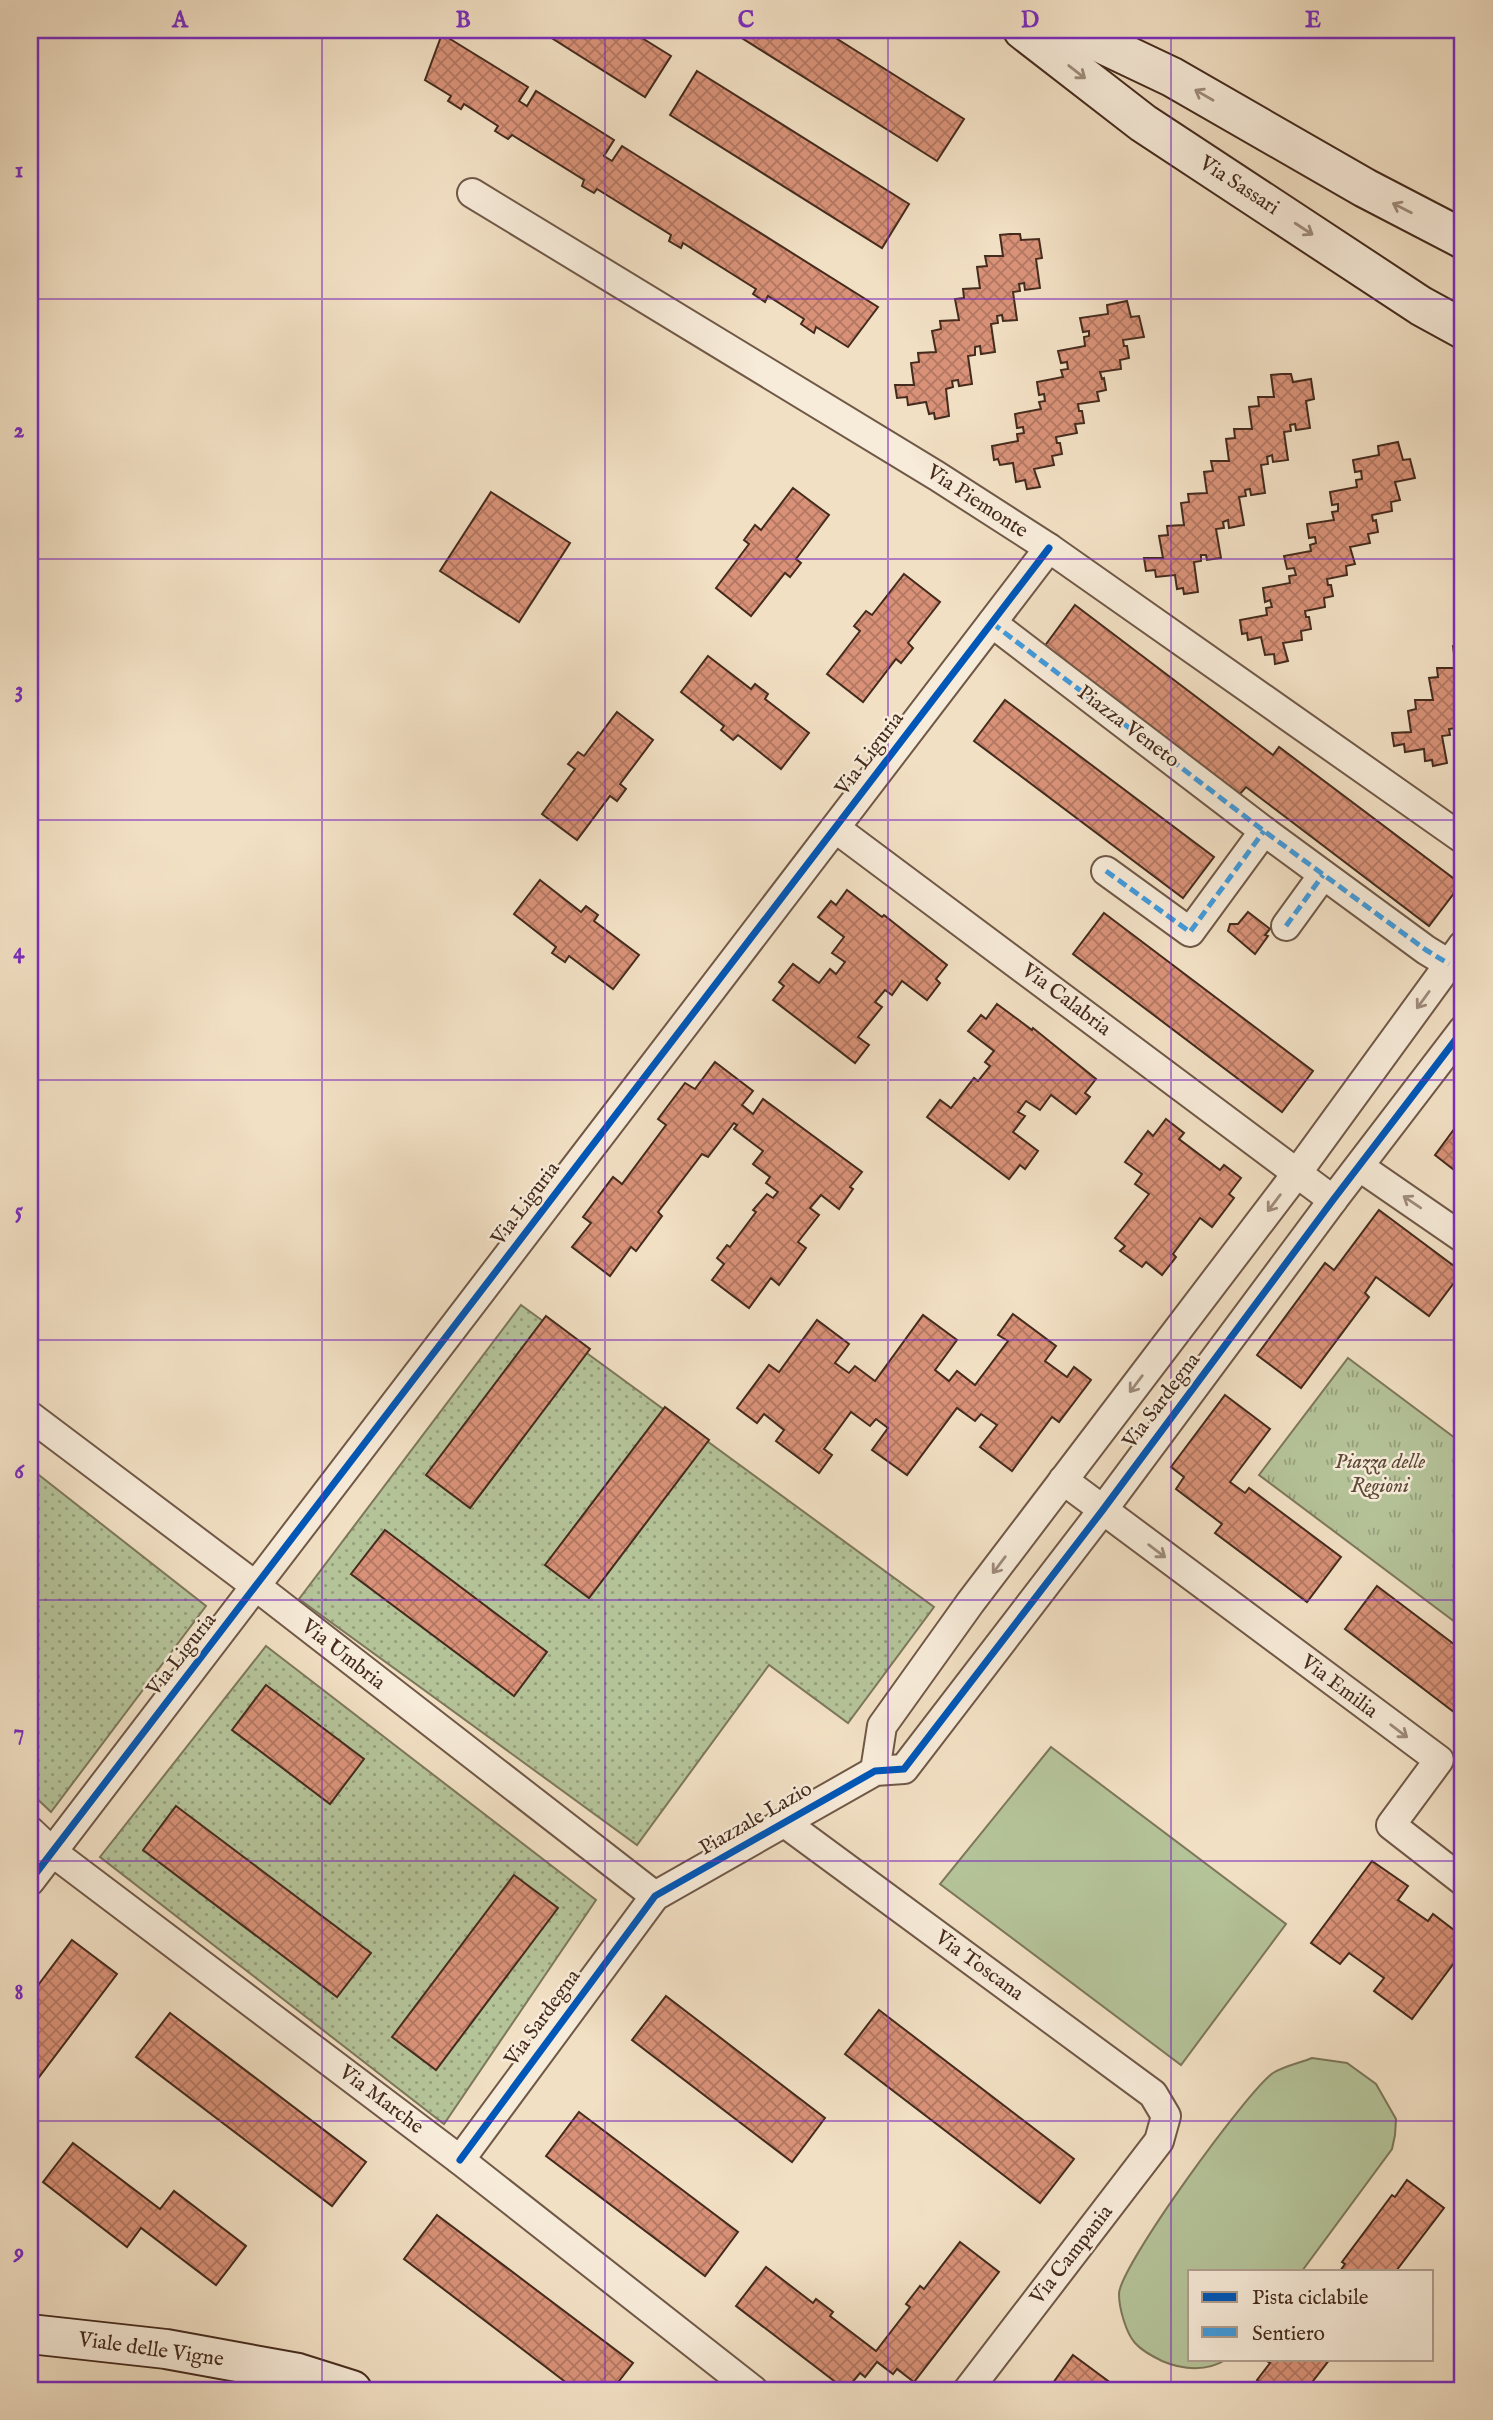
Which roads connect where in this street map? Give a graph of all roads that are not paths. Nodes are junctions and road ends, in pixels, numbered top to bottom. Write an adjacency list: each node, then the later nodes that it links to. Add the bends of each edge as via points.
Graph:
1 (1023, 30): 5 (main road, Via Sassari, one-way to 5, via 1143,123)
2 (1073, 30): 4 (main road, one-way to 2, via 1364,188 1172,77)
3 (472, 193): 6 (street, Via Piemonte)
4 (1463, 239)
5 (1463, 330)
6 (1049, 548): 7 (street, Via Liguria); 10 (street, Via Piemonte)
7 (992, 623): 8 (street, Via Liguria); 9 (street, Piazza Veneto)
8 (835, 828): 17 (street, Via Calabria); 23 (street, Via Liguria)
9 (1264, 831): 11 (street, via 1190,932); 12 (street, Piazza Veneto)
10 (1463, 839)
11 (1106, 871)
12 (1323, 875): 13 (street); 14 (street, Piazza Veneto, via 1426,950)
13 (1286, 926)
14 (1456, 954): 17 (street, Via Sardegna, one-way to 17)
15 (1463, 1030): 16 (street, Via Sardegna)
16 (1360, 1167): 18 (street, Via Sardegna); 19 (street, one-way to 16)
17 (1297, 1173): 18 (street); 21 (street, Via Sardegna, one-way to 21)
18 (1333, 1200): 22 (street, Via Sardegna)
19 (1463, 1238)
20 (30, 1416): 23 (street, Via Umbria)
21 (1063, 1480): 22 (street); 24 (street, Via Sardegna, one-way to 24, via 882,1726)
22 (1102, 1511): 24 (street, Via Sardegna, via 919,1752 904,1769); 29 (street, Via Emilia, one-way to 29, via 1439,1760 1391,1825)
23 (257, 1587): 27 (street, Via Liguria); 30 (street, Via Umbria)
24 (875, 1771): 25 (street, Piazzale Lazio)
25 (785, 1823): 30 (street, Piazzale Lazio); 31 (street, Via Toscana, via 1153,2094)
26 (30, 1831): 27 (street, Via Marche)
27 (51, 1851): 28 (street, Via Liguria); 32 (street, Via Marche)
28 (30, 1881)
29 (1463, 1881)
30 (655, 1896): 32 (street, Via Sardegna)
31 (1166, 2116): 37 (street, Via Campania, via 1160,2141)
32 (460, 2160): 34 (street, Via Marche)
33 (30, 2334): 35 (main road, Viale delle Vigne, via 166,2349 298,2373)
34 (724, 2382): 36 (street, Via Marche)
35 (352, 2390)
36 (753, 2390)
37 (968, 2390)

